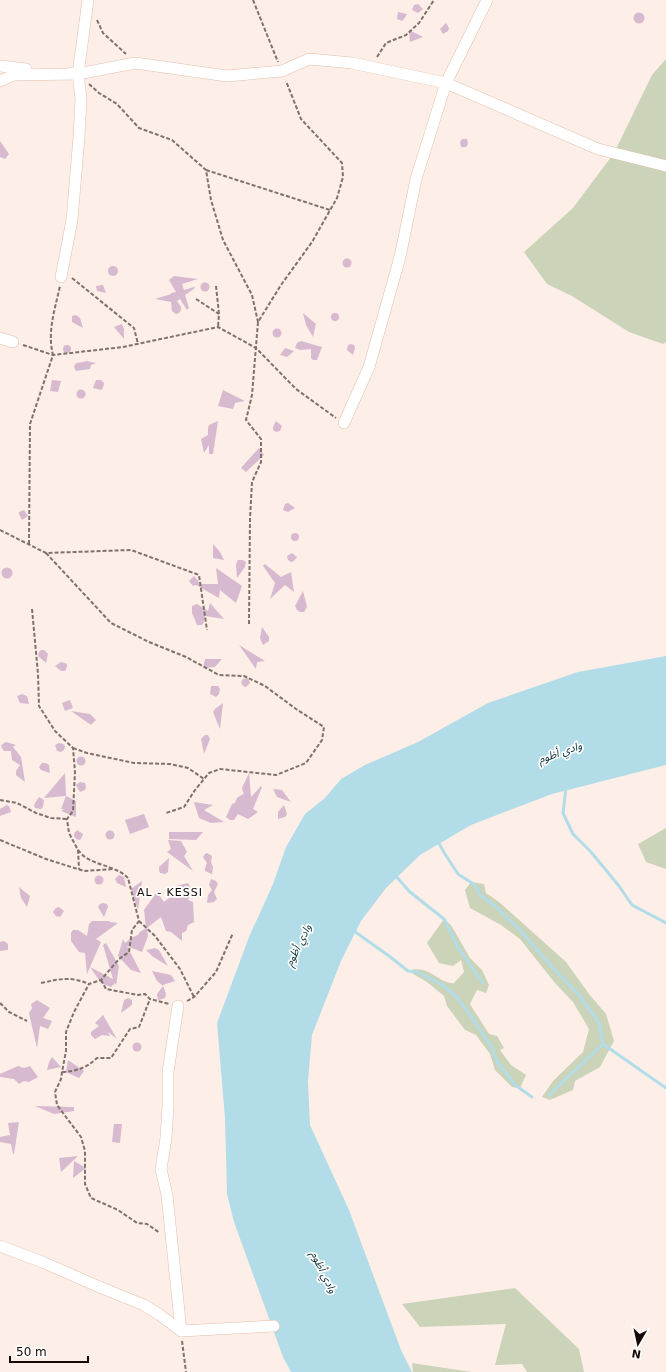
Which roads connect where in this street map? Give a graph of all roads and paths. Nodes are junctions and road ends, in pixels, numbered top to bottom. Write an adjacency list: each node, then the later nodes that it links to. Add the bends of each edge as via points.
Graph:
1 (88, 0): 10 (street)
2 (253, 0): 9 (path)
3 (434, 0): 8 (path, via 419,22 406,35 386,43)
4 (487, 0): 12 (street)
5 (97, 20): 6 (path, via 103,33)
6 (135, 63): 9 (street, via 227,76); 10 (street)
7 (0, 66): 10 (street)
8 (371, 67): 9 (street, via 309,59); 12 (street)
9 (282, 71): 15 (path, via 301,119 342,163 343,177 337,198)
10 (78, 74): 11 (street, via 14,75); 14 (path, via 99,93 117,104 139,128 172,140); 16 (street, via 81,99 73,212)
11 (0, 81)
12 (446, 83): 13 (street, via 598,149); 27 (street, via 416,179 400,257 369,367)
13 (666, 166)
14 (206, 170): 15 (path); 20 (path, via 211,200 223,240 252,295)
15 (330, 210): 20 (path, via 312,242)
16 (61, 277): 24 (path, via 71,278 134,328); 26 (path, via 51,328)
17 (216, 286): 19 (path)
18 (196, 299): 19 (path)
19 (219, 314): 21 (path)
20 (258, 322): 25 (path)
21 (218, 327): 24 (path); 25 (path)
22 (0, 338): 23 (street)
23 (13, 342): 26 (path)
24 (138, 344): 26 (path)
25 (256, 348): 27 (path, via 296,389); 32 (path, via 252,395 246,420 261,439 261,462 252,482)
26 (53, 355): 29 (path, via 30,424)
27 (344, 423)
28 (0, 530): 29 (path)
29 (29, 544): 30 (path)
30 (46, 553): 33 (path, via 131,550 199,575); 35 (path, via 112,623 219,675 244,676 265,686 324,727 322,740 306,763 276,775 220,769 209,773)
31 (32, 610): 34 (path, via 39,706 55,731)
32 (249, 624)
33 (207, 630)
34 (73, 748): 35 (path, via 134,764 170,764 188,768); 38 (path, via 76,772 73,811)
35 (204, 779): 37 (path, via 184,807)
36 (0, 800): 38 (path, via 17,803 51,818)
37 (166, 814)
38 (67, 819): 40 (path, via 69,833)
39 (0, 840): 42 (path)
40 (78, 850): 41 (path, via 85,857); 42 (path)
41 (115, 869): 42 (path); 43 (path, via 128,878)
42 (80, 870)
43 (138, 920): 45 (path, via 132,930 129,952 119,959); 48 (path, via 155,936 180,970)
44 (233, 933): 48 (path, via 216,972)
45 (101, 980): 47 (path); 49 (path, via 106,989 145,994)
46 (41, 983): 47 (path, via 64,978)
47 (89, 984): 53 (path, via 66,1032)
48 (194, 996): 51 (path)
49 (150, 999): 51 (path); 53 (path, via 139,1027 130,1029 111,1058 97,1058 87,1067)
50 (0, 1004): 52 (path)
51 (178, 1006): 54 (street, via 168,1072 166,1138 161,1165 168,1195)
52 (27, 1021)
53 (62, 1072): 54 (path, via 55,1092 57,1105 81,1137 85,1151 85,1184 91,1198 118,1210 137,1223 147,1224)
54 (172, 1243): 57 (street)
55 (0, 1246): 57 (street, via 144,1305)
56 (274, 1326): 57 (street)
57 (181, 1331): 58 (path)
58 (186, 1372)

